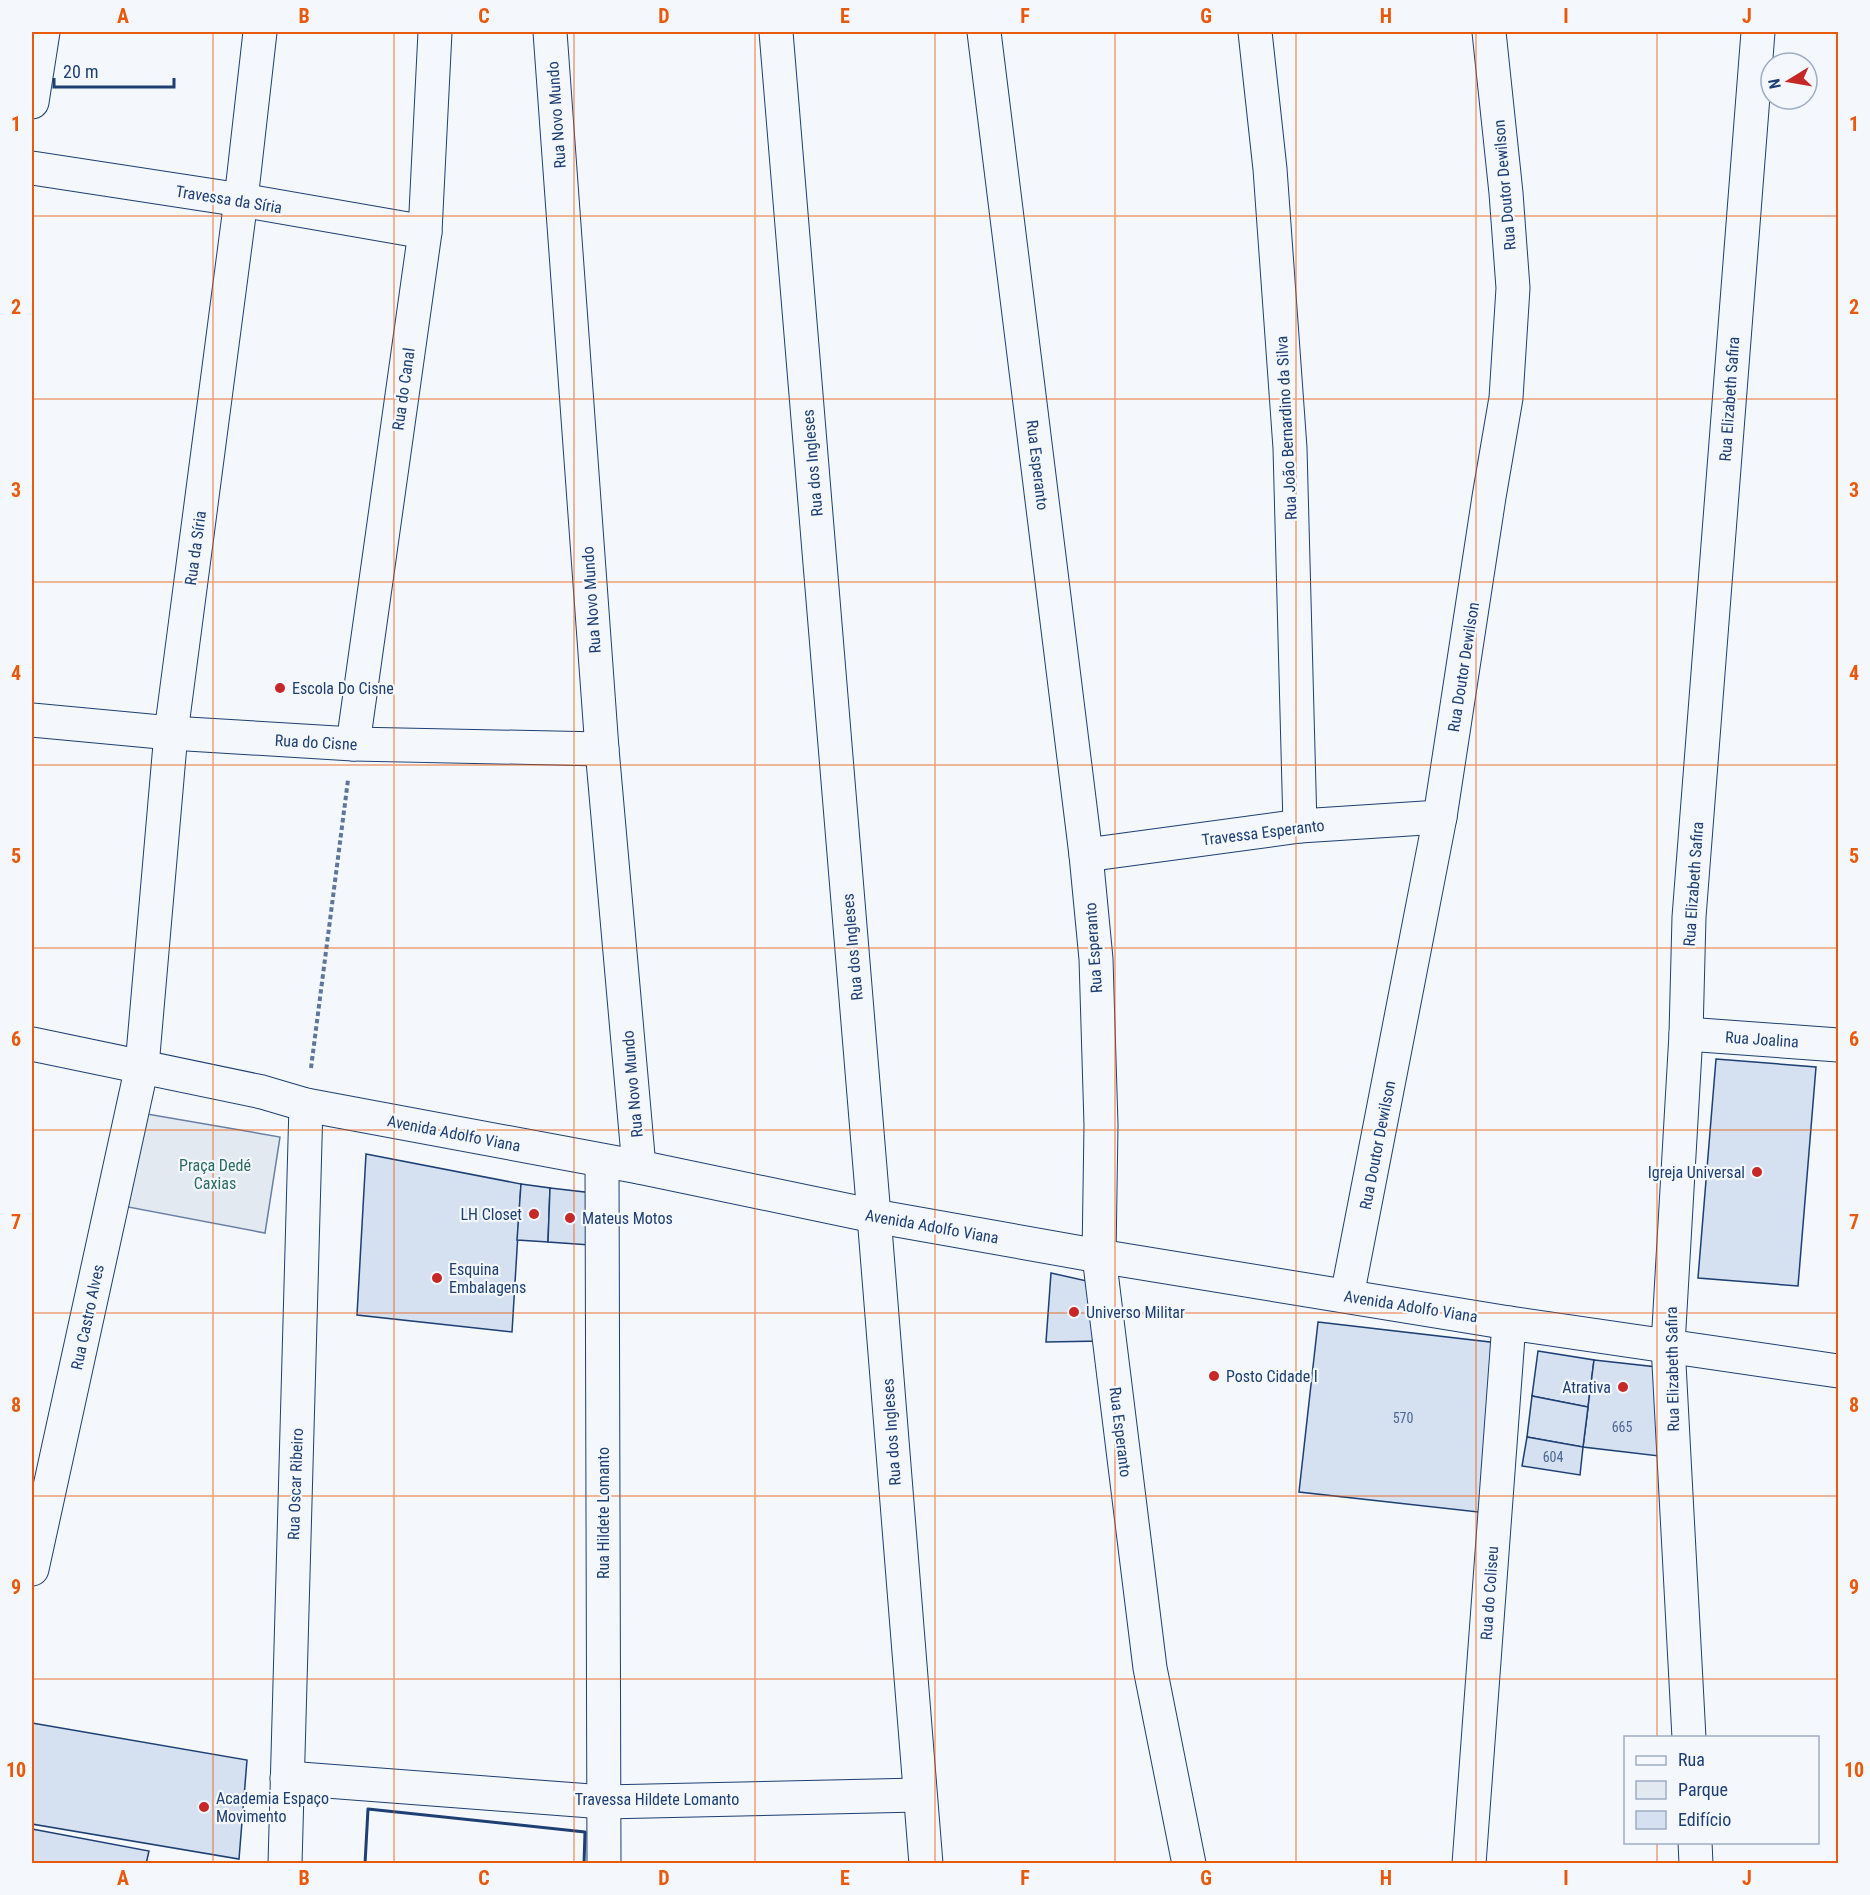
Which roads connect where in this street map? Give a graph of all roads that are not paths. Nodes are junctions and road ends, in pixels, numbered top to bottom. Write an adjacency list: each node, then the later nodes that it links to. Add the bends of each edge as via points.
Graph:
1 (43, 32): 10 (street)
2 (260, 32): 12 (street, Rua da Síria)
3 (435, 32): 13 (street, Rua do Canal)
4 (550, 32): 17 (street, Rua Novo Mundo)
5 (776, 32): 28 (street, Rua dos Ingleses)
6 (984, 32): 20 (street, Rua Esperanto)
7 (1255, 32): 19 (street, Rua João Bernardino da Silva, via 1270,169 1290,448)
8 (1488, 32): 18 (street, Rua Doutor Dewilson, via 1512,288 1506,398)
9 (1758, 32): 21 (street, Rua Elizabeth Safira, via 1689,917)
10 (32, 102)
11 (32, 168): 12 (street, Travessa da Síria)
12 (241, 200): 13 (street, Travessa da Síria); 15 (street, Rua da Síria)
13 (425, 232): 16 (street, Rua do Canal)
14 (32, 720): 15 (street, Rua do Cisne)
15 (171, 733): 16 (street, Rua do Cisne); 24 (street, Rua da Síria)
16 (353, 744): 17 (street, Rua do Cisne)
17 (602, 749): 27 (street, Rua Novo Mundo)
18 (1440, 817): 19 (street, Travessa Esperanto); 30 (street, Rua Doutor Dewilson)
19 (1300, 826): 20 (street, Travessa Esperanto)
20 (1086, 855): 29 (street, Rua Esperanto, via 1096,959 1101,1125)
21 (1686, 1034): 23 (street, Rua Joalina); 32 (street, Rua Elizabeth Safira)
22 (32, 1044): 24 (street, Avenida Adolfo Viana)
23 (1839, 1045)
24 (142, 1065): 25 (street, Avenida Adolfo Viana); 34 (street, Rua Castro Alves)
25 (306, 1105): 26 (street, Avenida Adolfo Viana); 36 (street, Rua Oscar Ribeiro)
26 (602, 1162): 27 (street, Avenida Adolfo Viana); 38 (street, Rua Hildete Lomanto)
27 (639, 1167): 28 (street, Avenida Adolfo Viana)
28 (874, 1216): 29 (street, Avenida Adolfo Viana); 37 (street, Rua dos Ingleses)
29 (1099, 1256): 30 (street, Avenida Adolfo Viana); 43 (street, Rua Esperanto, via 1150,1668)
30 (1347, 1296): 31 (street, Avenida Adolfo Viana)
31 (1509, 1323): 32 (street, Avenida Adolfo Viana); 44 (street, Rua do Coliseu)
32 (1668, 1345): 33 (street, Avenida Adolfo Viana); 35 (street, Rua Elizabeth Safira)
33 (1839, 1371)
34 (32, 1569)
35 (1689, 1736)
36 (287, 1778): 38 (street, Travessa Hildete Lomanto); 40 (street, Rua Oscar Ribeiro)
37 (919, 1795): 38 (street, Travessa Hildete Lomanto); 42 (street, Rua dos Ingleses)
38 (604, 1802): 41 (street, Rua Hildete Lomanto)
39 (1695, 1844): 45 (street)
40 (285, 1863)
41 (604, 1863)
42 (926, 1863)
43 (1190, 1863)
44 (1469, 1863)
45 (1696, 1863)

